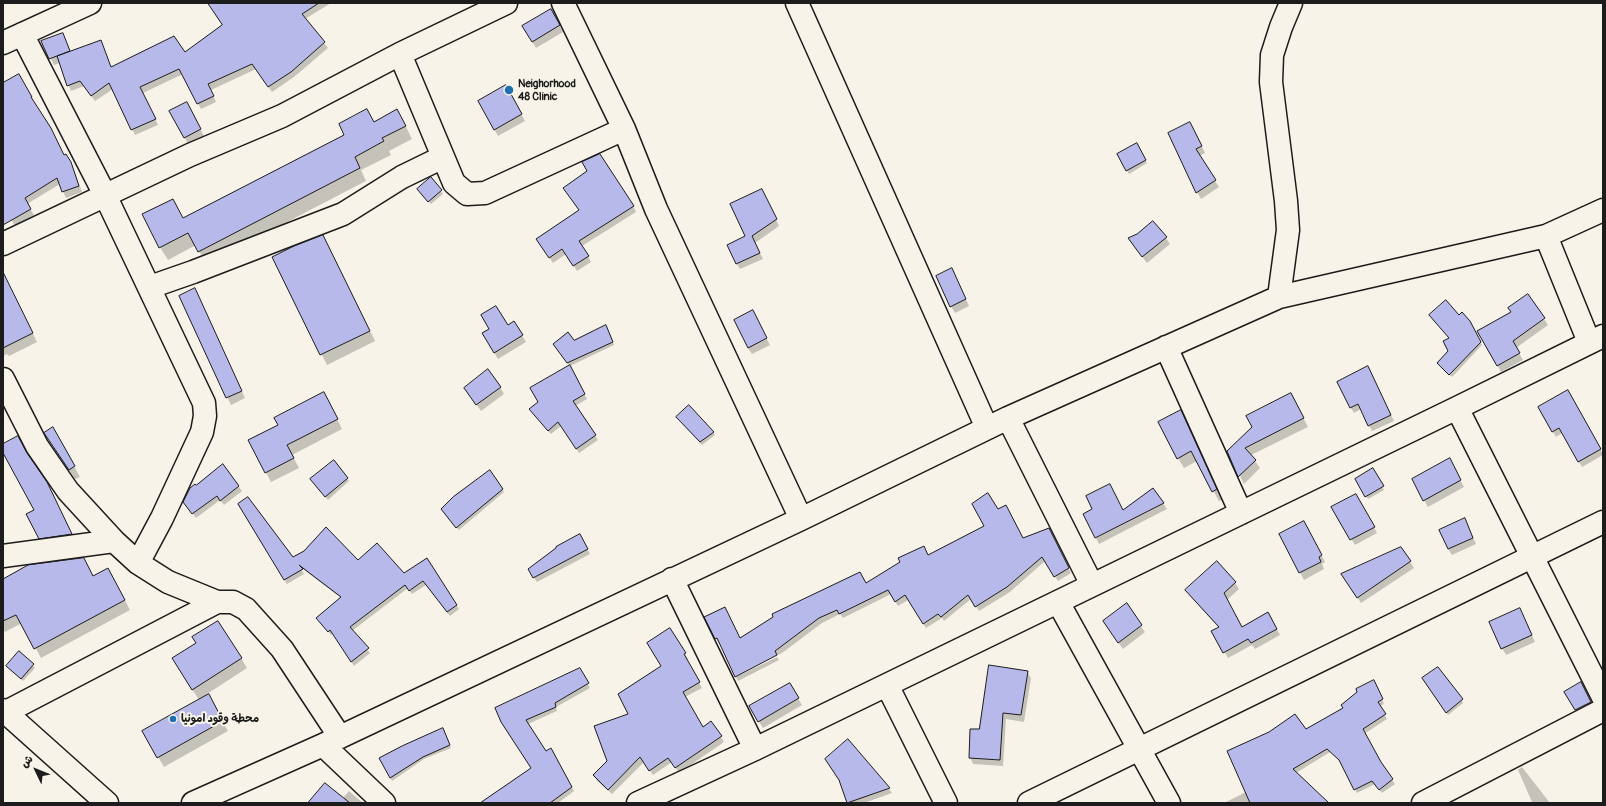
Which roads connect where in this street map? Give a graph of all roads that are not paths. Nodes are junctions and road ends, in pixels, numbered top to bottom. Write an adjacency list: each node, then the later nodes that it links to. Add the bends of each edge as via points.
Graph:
1 (90, 3): 6 (street)
2 (562, 3): 8 (street)
3 (797, 3): 21 (street)
4 (1291, 3): 15 (street, via 1272,55 1271,82 1288,230)
5 (495, 5): 7 (street)
6 (12, 39): 10 (street)
7 (400, 54): 9 (street); 10 (street, via 282,116)
8 (624, 129): 9 (street, via 485,193 467,194 462,190 454,183); 23 (street, via 656,209)
9 (443, 157): 14 (street, via 402,177 343,214)
10 (105, 195): 13 (street); 14 (street)
11 (1603, 210): 12 (street)
12 (1546, 236): 15 (street); 16 (street)
13 (3, 244)
14 (150, 287): 28 (street, via 204,403 205,416 202,432)
15 (1280, 297): 17 (street)
16 (1596, 339): 19 (street)
17 (1166, 347): 20 (street); 22 (street)
18 (3, 379): 25 (street, via 37,446 68,491)
19 (1457, 408): 22 (street); 27 (street)
20 (1008, 418): 21 (street); 30 (street)
21 (988, 428): 23 (street)
22 (1240, 513): 30 (street)
23 (801, 519): 29 (street)
24 (1603, 522): 27 (street)
25 (114, 541): 26 (street); 28 (street)
26 (3, 556)
27 (1532, 557): 34 (street); 39 (street)
28 (138, 563): 31 (street, via 168,582)
29 (672, 579): 37 (street); 38 (street)
30 (1092, 585): 32 (street)
31 (217, 602): 36 (street); 37 (street, via 233,602 246,609 282,649)
32 (1058, 602): 33 (street); 39 (street)
33 (887, 685): 38 (street); 44 (street)
34 (1603, 697)
35 (1603, 710): 47 (street)
36 (5, 711): 40 (street)
37 (332, 741): 41 (street); 42 (street)
38 (754, 749): 43 (street)
39 (1139, 749): 45 (street); 46 (street)
40 (107, 803)
41 (193, 803)
42 (384, 803)
43 (638, 803)
44 (946, 803)
45 (1029, 803)
46 (1169, 803)
47 (1423, 803)

